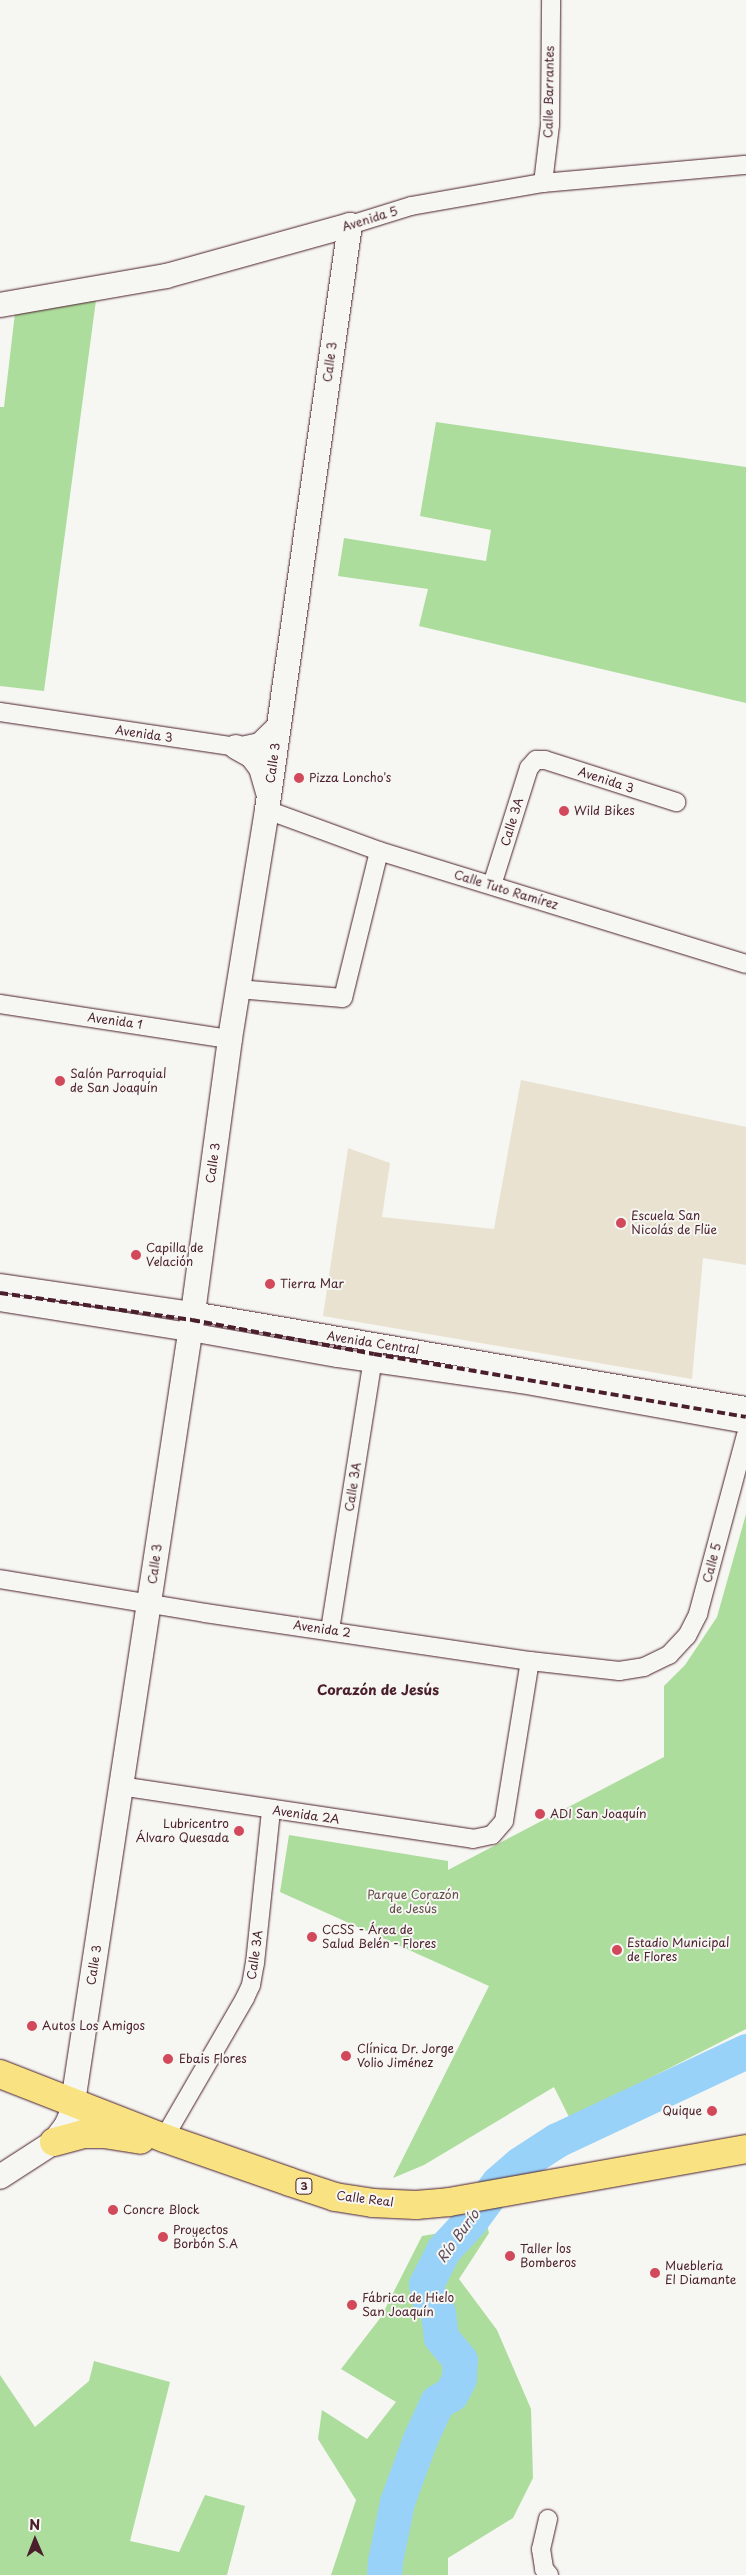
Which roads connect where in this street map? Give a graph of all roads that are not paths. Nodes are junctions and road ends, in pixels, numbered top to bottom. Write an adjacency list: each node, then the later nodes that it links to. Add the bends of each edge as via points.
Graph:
1 (551, 0): 3 (street, Calle Barrantes, via 550,125)
2 (746, 165): 3 (street, Avenida 5)
3 (543, 183): 4 (street, Avenida 5, via 411,206)
4 (350, 225): 5 (main road, Avenida 5, via 166,276); 7 (main road, Calle 3)
5 (0, 305)
6 (0, 712): 8 (street, Avenida 3)
7 (279, 723): 8 (street, Avenida 3, via 259,742); 10 (main road, Calle 3)
8 (236, 747): 10 (main road, via 252,756 261,768)
9 (536, 760): 11 (street, Avenida 3); 13 (street, Calle 3A, via 529,768)
10 (268, 802): 12 (street, Calle Tuto Ramírez); 15 (main road, Calle 3)
11 (676, 802)
12 (379, 851): 13 (street, Calle Tuto Ramírez); 15 (street, via 343,998)
13 (492, 885): 14 (street, Calle Tuto Ramírez)
14 (746, 964)
15 (238, 989): 17 (main road, Calle 3)
16 (0, 1004): 17 (street, Avenida 1)
17 (230, 1038): 20 (main road, Calle 3)
18 (0, 1283): 20 (street, Avenida Central)
19 (0, 1302): 20 (street, Avenida Central)
20 (191, 1321): 21 (street, Avenida Central); 22 (street, Avenida Central); 26 (main road, Calle 3)
21 (376, 1344): 22 (street, Calle 3A); 23 (street, Avenida Central)
22 (373, 1363): 24 (street, Avenida Central, via 521,1384); 27 (street, Calle 3A)
23 (746, 1406)
24 (746, 1434): 29 (street, Calle 5, via 698,1614 687,1636 669,1655)
25 (0, 1579): 26 (street, Avenida 2)
26 (149, 1603): 27 (street, Avenida 2); 30 (main road, Calle 3)
27 (330, 1630): 28 (street, Avenida 2)
28 (530, 1661): 29 (street, Avenida 2, via 619,1671); 31 (street, Avenida 2A, via 504,1821 492,1835 473,1839)
29 (644, 1667)
30 (120, 1786): 31 (street, Avenida 2A); 33 (main road, Calle 3)
31 (271, 1810): 34 (street, Calle 3A, via 251,1985)
32 (0, 2074): 33 (main road, Calle Real / 3)
33 (73, 2101): 34 (main road, Calle Real / 3); 35 (main road, Calle 3, via 66,2126)
34 (164, 2138): 35 (main road, via 149,2141 83,2134); 36 (main road, Calle Real / 3, via 335,2197 373,2203 416,2204 449,2202)
35 (54, 2142): 37 (main road)
36 (746, 2149)
37 (0, 2177)
38 (548, 2519): 39 (street, via 541,2549 544,2570)
39 (549, 2575)

